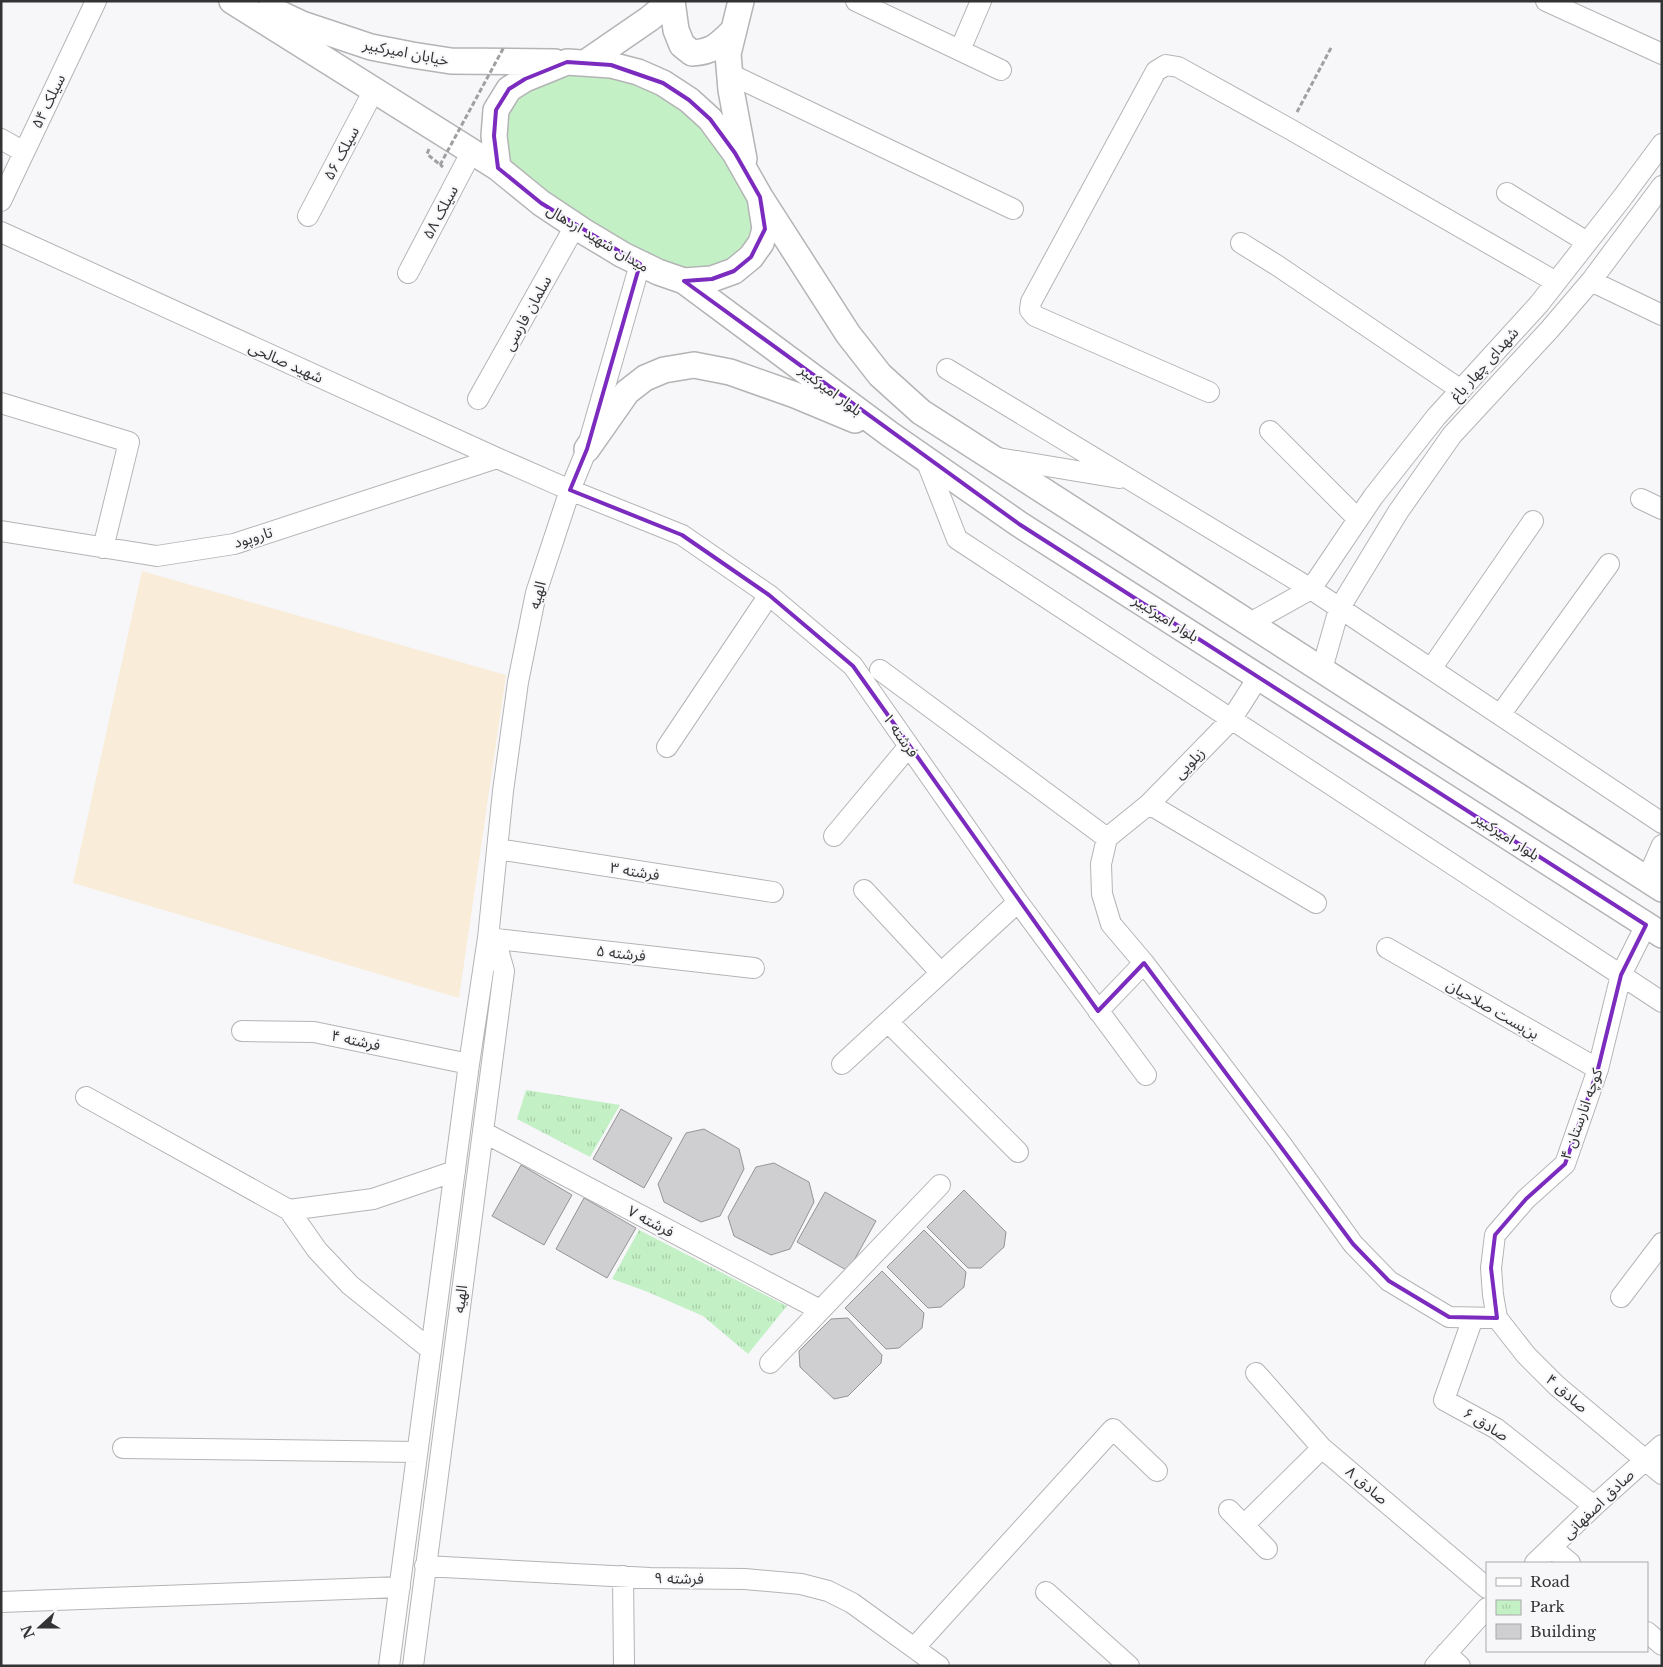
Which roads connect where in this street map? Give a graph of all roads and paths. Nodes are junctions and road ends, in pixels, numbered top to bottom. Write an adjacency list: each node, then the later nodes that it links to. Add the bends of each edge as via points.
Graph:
1 (96, 1): 22 (street, سیلک ۵۴)
2 (232, 1): 17 (main road)
3 (253, 1): 14 (main road, خیابان امیرکبیر, via 302,24 371,48 451,61)
4 (672, 1): 9 (main road, via 676,30 682,45 692,53 707,52); 14 (main road, via 649,20)
5 (741, 1): 9 (main road)
6 (856, 1): 12 (street)
7 (981, 1): 12 (street)
8 (1546, 1): 13 (street)
9 (734, 30): 16 (main road, via 728,54)
10 (1332, 46): 18 (path)
11 (504, 47): 23 (path, bridge)
12 (960, 50): 15 (street)
13 (1662, 54)
14 (576, 63): 24 (main road, میدان شهید اردهال, via 525,79 510,89 496,110 494,136); 25 (main road, میدان شهید اردهال, via 611,65 663,83 710,119)
15 (1001, 70)
16 (730, 74): 25 (main road); 30 (street)
17 (374, 90): 21 (main road); 31 (street, سیلک ۵۶)
18 (1288, 128): 40 (street); 44 (street, via 1178,67 1166,65 1156,71 1031,302 1030,310 1035,316)
19 (1, 139): 22 (street)
20 (1662, 144): 34 (street, شهدای چهار باغ)
21 (472, 151): 24 (main road); 37 (street, سیلک ۵۸)
22 (24, 152): 29 (street, سیلک ۵۴)
23 (440, 165)
24 (498, 168): 32 (main road, میدان شهید اردهال, via 541,204)
25 (747, 174): 28 (main road, میدان شهید اردهال)
26 (1662, 186): 39 (street, شهدای چهار باغ)
27 (1507, 193): 34 (street)
28 (760, 197): 38 (main road, میدان شهید اردهال, via 765,229 761,244 751,256 734,270 712,279); 50 (main road, via 848,334 880,375 921,412)
29 (1, 201)
30 (1013, 209)
31 (308, 216)
32 (575, 226): 36 (main road, میدان شهید اردهال); 45 (street, سلمان فارسی)
33 (1, 232): 51 (street, شهید صالحی)
34 (1587, 242): 40 (street, شهدای چهار باغ)
35 (1241, 243): 43 (street)
36 (640, 264): 38 (main road, میدان شهید اردهال); 49 (street, الهیه)
37 (408, 273)
38 (684, 281): 48 (main road, بلوار امیرکبیر)
39 (1591, 281): 41 (street); 64 (street, شهدای چهار باغ, via 1452,435 1398,512)
40 (1556, 282): 43 (street, شهدای چهار باغ)
41 (1662, 316)
42 (947, 369): 53 (street)
43 (1461, 390): 57 (street, شهدای چهار باغ, via 1436,417)
44 (1209, 392)
45 (478, 399)
46 (1, 403): 60 (street, via 129,442)
47 (1270, 432): 57 (street)
48 (891, 435): 49 (main road, via 787,392 730,372 694,365 664,370 627,392); 52 (main road, بلوار امیرکبیر)
49 (587, 449): 54 (street, الهیه)
50 (991, 457): 53 (street); 65 (main road)
51 (496, 458): 54 (street, شهید صالحی); 60 (street, تاروپود, via 234,544 157,556)
52 (926, 460): 69 (main road, بلوار امیرکبیر, via 1019,524); 71 (street, via 957,539)
53 (1129, 479): 62 (street)
54 (570, 490): 63 (street, فرشته ۱, via 682,535); 79 (street, الهیه, via 536,593 527,635)
55 (1641, 499): 56 (street)
56 (1662, 509)
57 (1358, 519): 62 (street, شهدای چهار باغ)
58 (1532, 521): 67 (street)
59 (1, 531): 60 (street, تاروپود)
60 (103, 548)
61 (1609, 564): 70 (street)
62 (1311, 589): 64 (street); 65 (street)
63 (769, 595): 72 (street, فرشته ۱, via 853,666); 73 (street)
64 (1339, 609): 66 (street, شهدای چهار باغ); 67 (street)
65 (1250, 623): 66 (main road)
66 (1322, 669): 80 (main road)
67 (1431, 669): 70 (street)
68 (880, 670): 77 (street)
69 (1259, 676): 71 (street, زیلویی); 85 (main road, بلوار امیرکبیر)
70 (1500, 715): 75 (street)
71 (1231, 720): 74 (street, زیلویی); 91 (street)
72 (909, 746): 76 (street); 83 (street, فرشته ۱)
73 (667, 747)
74 (1149, 804): 77 (street, زیلویی); 84 (street)
75 (1662, 823)
76 (834, 836)
77 (1107, 838): 88 (street, via 1101,864 1102,894 1110,924)
78 (1662, 844): 80 (street)
79 (497, 849): 82 (street, فرشته ۳); 86 (street, الهیه)
80 (1655, 884)
81 (864, 890): 90 (street)
82 (773, 892)
83 (1018, 902): 90 (street); 93 (street, فرشته ۱)
84 (1316, 903)
85 (1654, 930): 91 (street, کوچه انارستان ۴)
86 (488, 938): 89 (street, فرشته ۵); 96 (street, الهیه); 101 (street, الهیه, via 499,953 504,971)
87 (1387, 948): 98 (street, بن‌بست صلاحیان)
88 (1144, 963): 93 (street); 109 (street, via 1353,1244 1389,1281 1449,1317)
89 (754, 968)
90 (941, 973): 94 (street)
91 (1622, 975): 92 (street); 98 (street, کوچه انارستان ۴)
92 (1662, 1002)
93 (1098, 1010): 99 (street, فرشته ۱)
94 (888, 1022): 97 (street); 102 (street)
95 (242, 1031): 96 (street, فرشته ۴, via 314,1032)
96 (469, 1064): 103 (street, الهیه)
97 (842, 1064)
98 (1598, 1069): 110 (street, کوچه انارستان ۴, via 1565,1164 1526,1199 1495,1235 1491,1268)
99 (1146, 1076)
100 (86, 1097): 105 (street)
101 (483, 1132): 108 (street, فرشته ۷); 115 (street, الهیه)
102 (1018, 1152)
103 (455, 1171): 105 (street, via 373,1199); 111 (street, الهیه)
104 (940, 1186): 108 (street)
105 (289, 1210): 111 (street, via 317,1250 350,1285)
106 (1661, 1245): 107 (street)
107 (1621, 1296)
108 (820, 1310): 112 (street)
109 (1473, 1318): 110 (street); 123 (street, صادق ۶, via 1444,1400 1497,1429)
110 (1497, 1318): 120 (street, صادق ۴, via 1526,1355 1557,1386)
111 (431, 1350): 114 (street, الهیه)
112 (770, 1363)
113 (1256, 1373): 118 (street, صادق ۸)
114 (422, 1422): 115 (street); 119 (street, الهیه)
115 (444, 1426): 130 (street, الهیه)
116 (1662, 1445): 120 (street, صادق اصفهانی)
117 (123, 1448): 119 (street)
118 (1322, 1448): 125 (street); 133 (street, صادق ۸)
119 (418, 1452): 132 (street, الهیه)
120 (1645, 1460): 122 (street, صادق ۴); 123 (street, صادق اصفهانی)
121 (1157, 1471): 139 (street, via 1113,1429)
122 (1662, 1474)
123 (1594, 1506): 126 (street, صادق اصفهانی)
124 (1229, 1510): 125 (street)
125 (1244, 1525): 127 (street)
126 (1552, 1548): 128 (street, صادق اصفهانی); 129 (street)
127 (1267, 1549)
128 (1536, 1562)
129 (1569, 1562)
130 (425, 1566): 131 (street, فرشته ۹); 142 (street, الهیه)
131 (623, 1576): 139 (street, فرشته ۹, via 801,1584 828,1591 852,1603); 143 (street)
132 (400, 1587): 135 (street); 141 (street, الهیه)
133 (1486, 1587)
134 (1046, 1592): 145 (street)
135 (1, 1602)
136 (1486, 1609): 140 (street)
137 (1648, 1633): 138 (street)
138 (1662, 1645)
139 (915, 1647): 144 (street, فرشته ۹)
140 (1447, 1661)
141 (389, 1666)
142 (413, 1666)
143 (624, 1666)
144 (939, 1666)
145 (1129, 1666)

